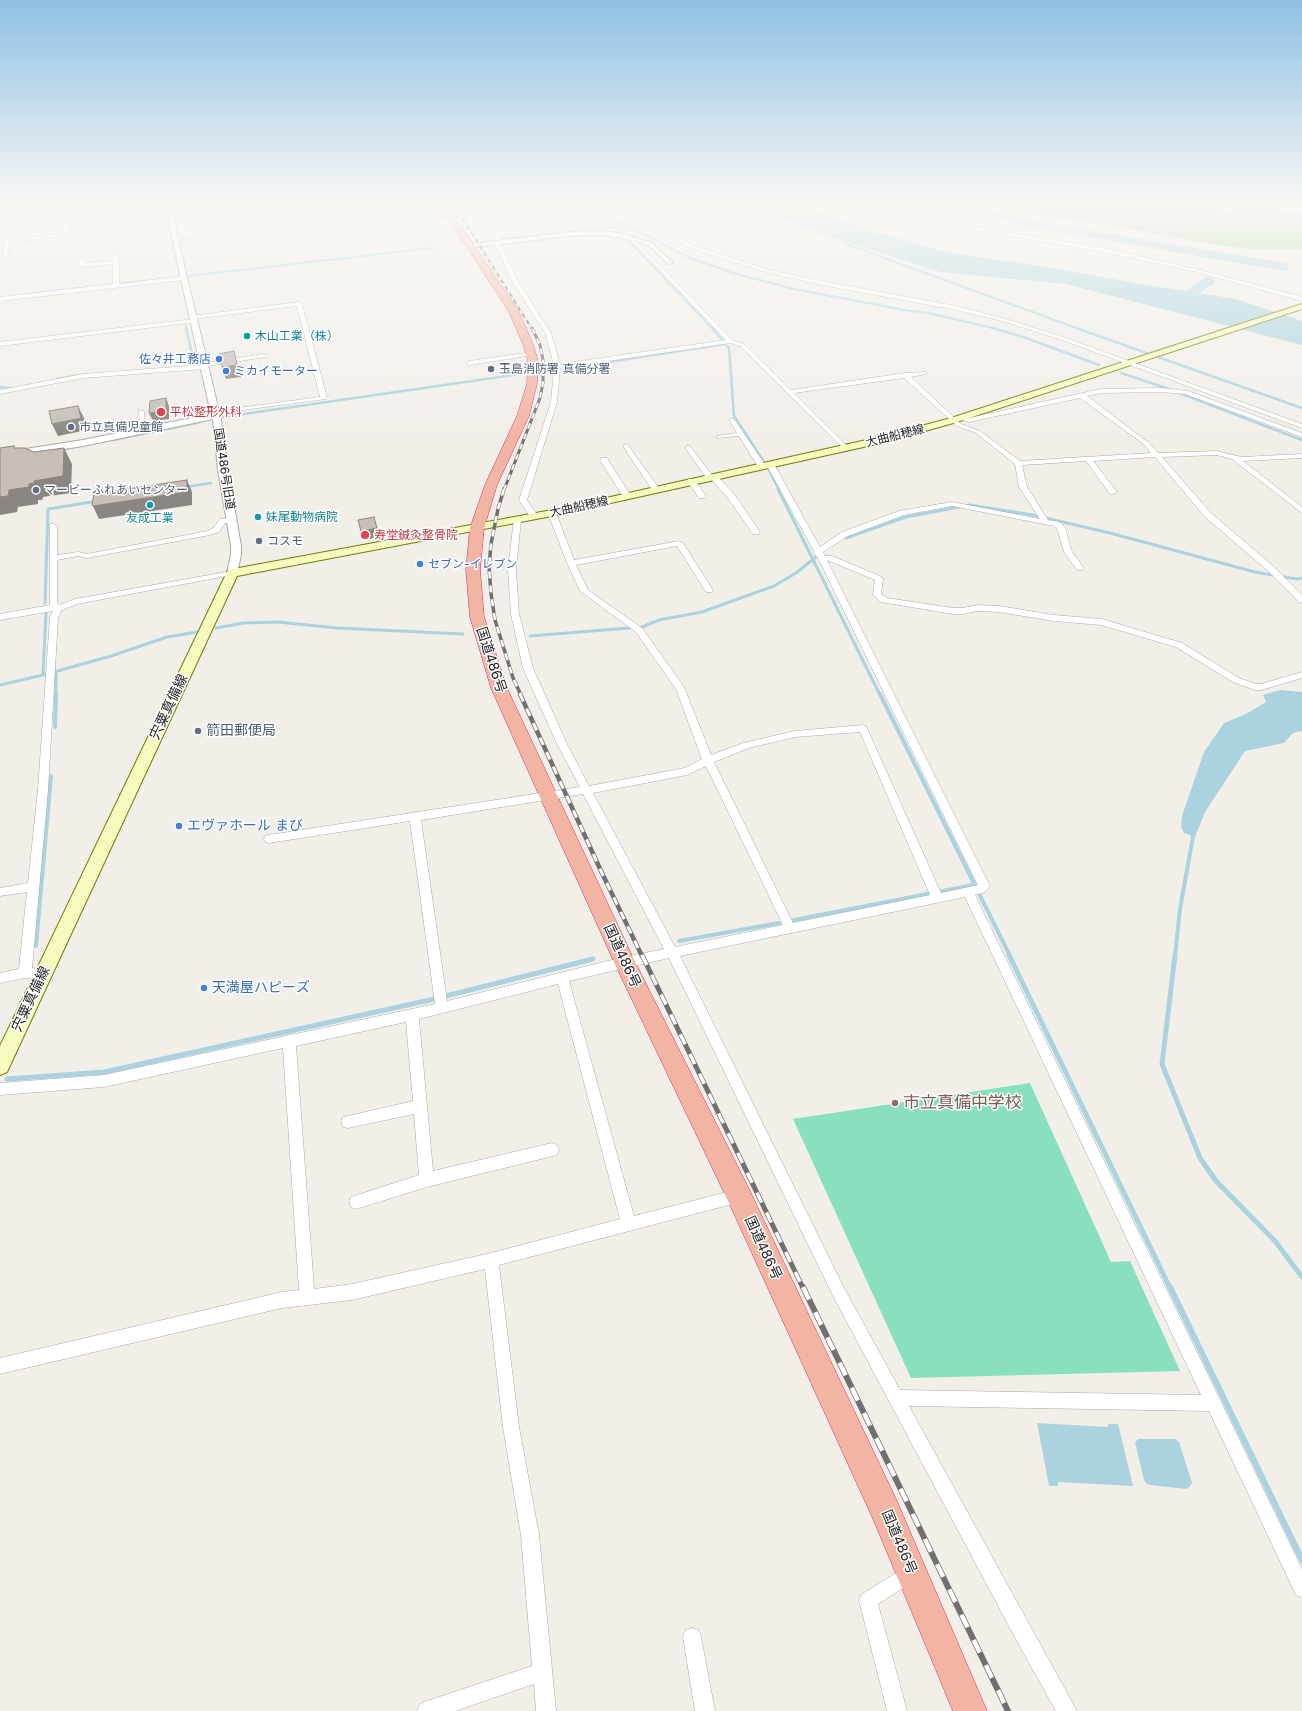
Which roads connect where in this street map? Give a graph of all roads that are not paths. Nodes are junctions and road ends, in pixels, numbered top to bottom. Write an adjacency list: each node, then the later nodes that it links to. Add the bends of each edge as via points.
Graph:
1 (140, 282): 8 (street)
2 (185, 282): 12 (street, 国道486号旧道)
3 (494, 282): 16 (highway, via 514,312)
4 (515, 282): 20 (street, via 548,333)
5 (673, 282): 13 (street)
6 (817, 282): 18 (street, via 949,306 997,318)
7 (1238, 282): 10 (street)
8 (116, 284): 9 (street)
9 (0, 299)
10 (1302, 299)
11 (1302, 306): 18 (main road, 大曲船穂線)
12 (193, 319): 14 (street); 19 (street, 国道486号旧道); 27 (street, via 299,304 324,398)
13 (730, 341): 20 (street); 24 (street, via 742,345)
14 (0, 344)
15 (264, 356): 19 (street)
16 (532, 362): 17 (street); 20 (street); 59 (highway, 国道486号, via 532,384 523,416 491,485)
17 (469, 363)
18 (1129, 363): 28 (main road, 大曲船穂線); 30 (street)
19 (204, 366): 23 (street, via 83,376); 27 (street, 国道486号旧道)
20 (557, 367): 54 (street, via 554,402 523,500)
21 (924, 373): 22 (street)
22 (905, 375): 24 (street); 28 (street)
23 (0, 392)
24 (789, 392): 37 (street)
25 (1081, 395): 28 (street, via 969,420); 33 (street, via 1116,389 1186,392); 38 (street, via 1147,444)
26 (141, 411): 31 (street)
27 (215, 415): 31 (street); 55 (street, 国道486号旧道)
28 (957, 419): 37 (main road, 大曲船穂線); 44 (street, via 959,425 978,432)
29 (732, 420): 32 (street)
30 (1302, 426)
31 (143, 431): 39 (street)
32 (741, 434): 34 (street); 45 (street, via 752,444)
33 (1302, 435)
34 (718, 437)
35 (626, 446): 48 (street)
36 (688, 447): 46 (street)
37 (846, 448): 45 (main road, 大曲船穂線)
38 (1157, 455): 41 (street, via 1217,453); 43 (street); 67 (street, via 1208,515 1270,568)
39 (0, 456)
40 (1302, 456): 41 (street)
41 (1235, 458): 52 (street)
42 (604, 460): 50 (street)
43 (1089, 460): 44 (street); 49 (street)
44 (1018, 463): 57 (street, via 1023,487)
45 (766, 465): 46 (main road, 大曲船穂線); 61 (street)
46 (712, 477): 47 (main road, 大曲船穂線); 60 (street, via 731,496)
47 (691, 481): 48 (main road, 大曲船穂線); 51 (street)
48 (656, 490): 50 (main road, 大曲船穂線)
49 (1113, 492)
50 (628, 496): 53 (main road, 大曲船穂線)
51 (702, 496)
52 (1302, 511)
53 (552, 513): 54 (main road, 大曲船穂線); 63 (street)
54 (534, 516): 56 (main road, 大曲船穂線)
55 (232, 520): 62 (street, via 223,521 210,533 87,556 78,554); 65 (street, 国道486号旧道, via 236,555)
56 (517, 520): 59 (main road, 大曲船穂線); 72 (street, via 512,570 515,614 528,668 562,744)
57 (1045, 521): 61 (street, via 952,504 902,513 844,534); 64 (street, via 1061,527 1068,552)
58 (54, 526): 62 (street)
59 (477, 528): 65 (main road); 73 (highway, 国道486号, via 474,570 477,617 499,688)
60 (756, 532)
61 (820, 555): 70 (street, via 878,579 877,595 884,600 953,611 999,609 1054,618 1102,622 1179,645 1236,680 1256,687); 77 (street, via 984,886)
62 (53, 558): 68 (street, via 53,604)
63 (571, 563): 66 (street, via 679,543); 71 (street, via 584,591 637,628 680,689)
64 (1080, 568)
65 (232, 573): 68 (street, via 75,602); 83 (main road, 宍粟真備線)
66 (710, 590)
67 (1302, 600)
68 (58, 608): 69 (street); 76 (street, via 54,617)
69 (0, 617)
70 (1302, 675)
71 (708, 760): 72 (street, via 687,771); 79 (street, via 746,745 795,734 863,728); 80 (street)
72 (587, 790): 73 (street); 81 (street)
73 (548, 795): 74 (street); 82 (highway, 国道486号)
74 (415, 816): 75 (street); 86 (street)
75 (269, 838)
76 (34, 887): 78 (street); 83 (street)
77 (973, 891): 79 (street); 102 (street, via 980,914)
78 (0, 892)
79 (935, 894): 80 (street)
80 (790, 928): 81 (street)
81 (672, 952): 82 (street); 101 (street, via 838,1291)
82 (624, 962): 84 (street); 95 (highway, 国道486号)
83 (34, 973): 85 (street); 89 (main road, 宍粟真備線)
84 (562, 977): 86 (street); 97 (street)
85 (0, 978)
86 (441, 1001): 87 (street)
87 (412, 1015): 88 (street); 91 (street)
88 (289, 1041): 90 (street, via 104,1081); 99 (street)
89 (0, 1066)
90 (0, 1089)
91 (420, 1106): 92 (street); 94 (street)
92 (348, 1122)
93 (552, 1150): 94 (street)
94 (427, 1180): 96 (street)
95 (739, 1196): 97 (street); 103 (highway, 国道486号)
96 (356, 1202)
97 (628, 1224): 98 (street)
98 (491, 1260): 99 (street, via 352,1292); 106 (street, via 511,1427 530,1535)
99 (307, 1297): 100 (street, via 282,1300)
100 (0, 1366)
101 (897, 1398): 102 (street); 112 (street)
102 (1214, 1402): 104 (street)
103 (912, 1572): 110 (street, via 868,1600); 111 (highway, 国道486号)
104 (1302, 1589)
105 (692, 1637): 109 (street)
106 (542, 1672): 107 (street); 108 (street)
107 (427, 1711)
108 (546, 1711)
109 (704, 1711)
110 (897, 1711)
111 (970, 1711)
112 (1067, 1711)

